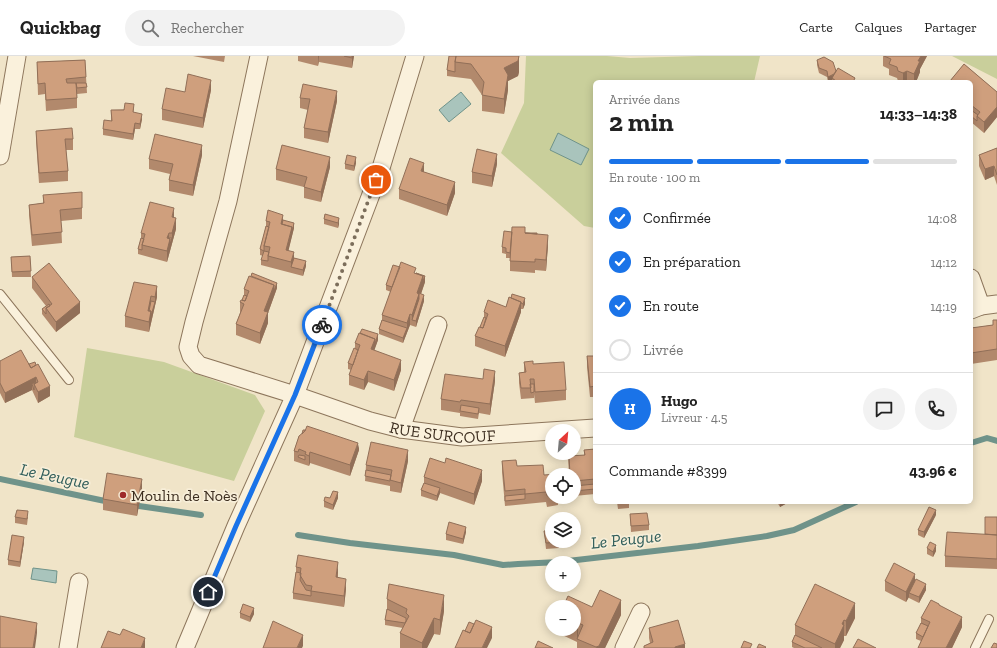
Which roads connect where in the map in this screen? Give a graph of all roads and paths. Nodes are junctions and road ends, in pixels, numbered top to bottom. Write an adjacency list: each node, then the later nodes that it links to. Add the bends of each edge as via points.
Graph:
1 (17, 56): 4 (street)
2 (259, 56): 10 (street, RUE SURCOUF, via 228,201 188,347 191,356 199,365)
3 (415, 56): 10 (street, via 381,168)
4 (0, 156)
5 (973, 283): 7 (street)
6 (0, 294): 9 (lane)
7 (983, 306)
8 (438, 325): 12 (street)
9 (69, 380)
10 (295, 395): 12 (street, RUE SURCOUF); 17 (street)
11 (593, 428): 12 (street, RUE SURCOUF, via 462,437)
12 (401, 429)
13 (79, 582): 16 (street)
14 (641, 612): 18 (street)
15 (989, 619): 19 (lane)
16 (68, 648)
17 (185, 648)
18 (624, 648)
19 (975, 648)

